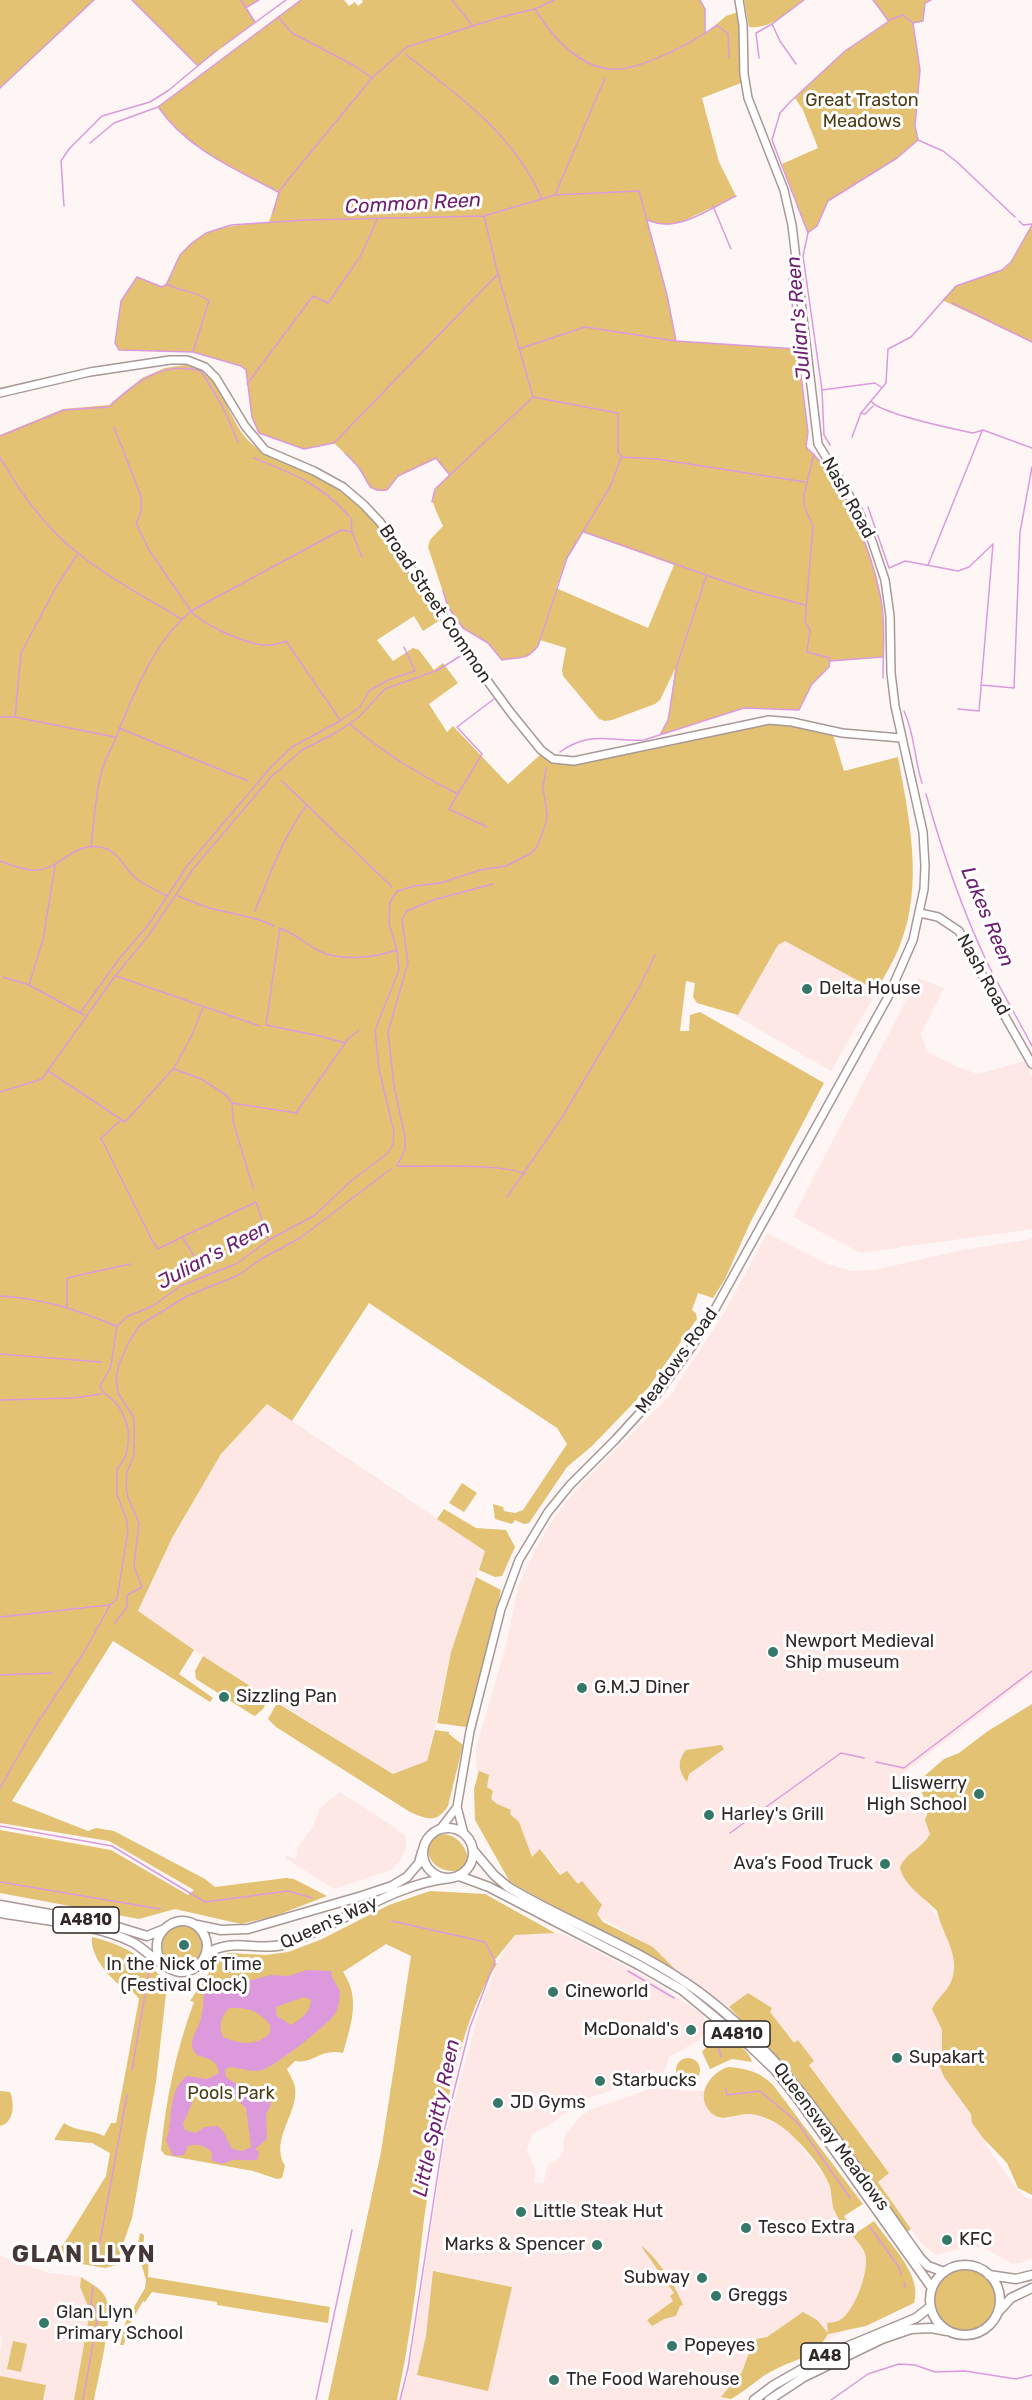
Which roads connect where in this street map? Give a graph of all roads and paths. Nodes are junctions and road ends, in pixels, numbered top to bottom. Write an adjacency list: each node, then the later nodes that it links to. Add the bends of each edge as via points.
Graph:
1 (739, 0): 3 (street, Nash Road, via 748,98 784,190 792,225 818,444 858,510 885,580)
2 (0, 393): 3 (street, Broad Street Common, via 90,372 170,360 187,360 205,367 265,450 343,487 372,513 496,694 541,750 553,759 574,761 769,720 842,734)
3 (901, 738): 4 (street, Nash Road, via 924,843 926,866)
4 (920, 913): 5 (street, Nash Road, via 938,917 960,931); 6 (street, Meadows Road, via 888,998 693,1345 639,1415 555,1503 519,1560 501,1608 470,1731)
5 (1032, 1064)
6 (457, 1808): 7 (street, Meadows Road); 8 (street, Meadows Road)
7 (441, 1828): 8 (main road); 10 (main road, via 430,1834)
8 (464, 1833): 9 (main road)
9 (473, 1850): 11 (main road, via 470,1865); 18 (main road, Queensway Meadows / A4810, via 508,1887 662,1968 721,2010 761,2047 817,2113 921,2259)
10 (422, 1852): 11 (main road, via 429,1870 443,1878); 14 (main road, Queen's Way, via 407,1877 362,1896 248,1929 221,1930)
11 (455, 1877): 16 (main road, Queen's Way, via 404,1891 282,1946 222,1945); 21 (main road, Queensway Meadows / A4810, via 496,1891 661,1977 734,2031 775,2070 798,2099)
12 (0, 1905): 15 (main road, Queen's Way / A4810, via 111,1925 147,1936)
13 (0, 1913): 17 (main road, Queen's Way / A4810, via 119,1936)
14 (194, 1924): 15 (main road, Queen's Way, via 181,1921); 16 (main road, via 206,1940)
15 (168, 1926): 17 (main road, via 157,1942)
16 (206, 1954): 17 (main road, Queen's Way, via 201,1964 189,1971 174,1971)
17 (162, 1963)
18 (944, 2272): 19 (main road, via 966,2265); 21 (main road)
19 (988, 2275): 20 (main road, via 1016,2279); 24 (main road, via 998,2292)
20 (1032, 2275)
21 (932, 2288): 23 (main road)
22 (1032, 2288): 24 (main road, A48, via 1011,2298)
23 (930, 2307): 25 (main road); 26 (main road, A48, via 916,2318 819,2359)
24 (999, 2311): 25 (main road, A48, via 976,2334 961,2336)
25 (950, 2332): 27 (main road, A48, via 921,2328 882,2339 804,2377)
26 (754, 2400)
27 (769, 2400)

